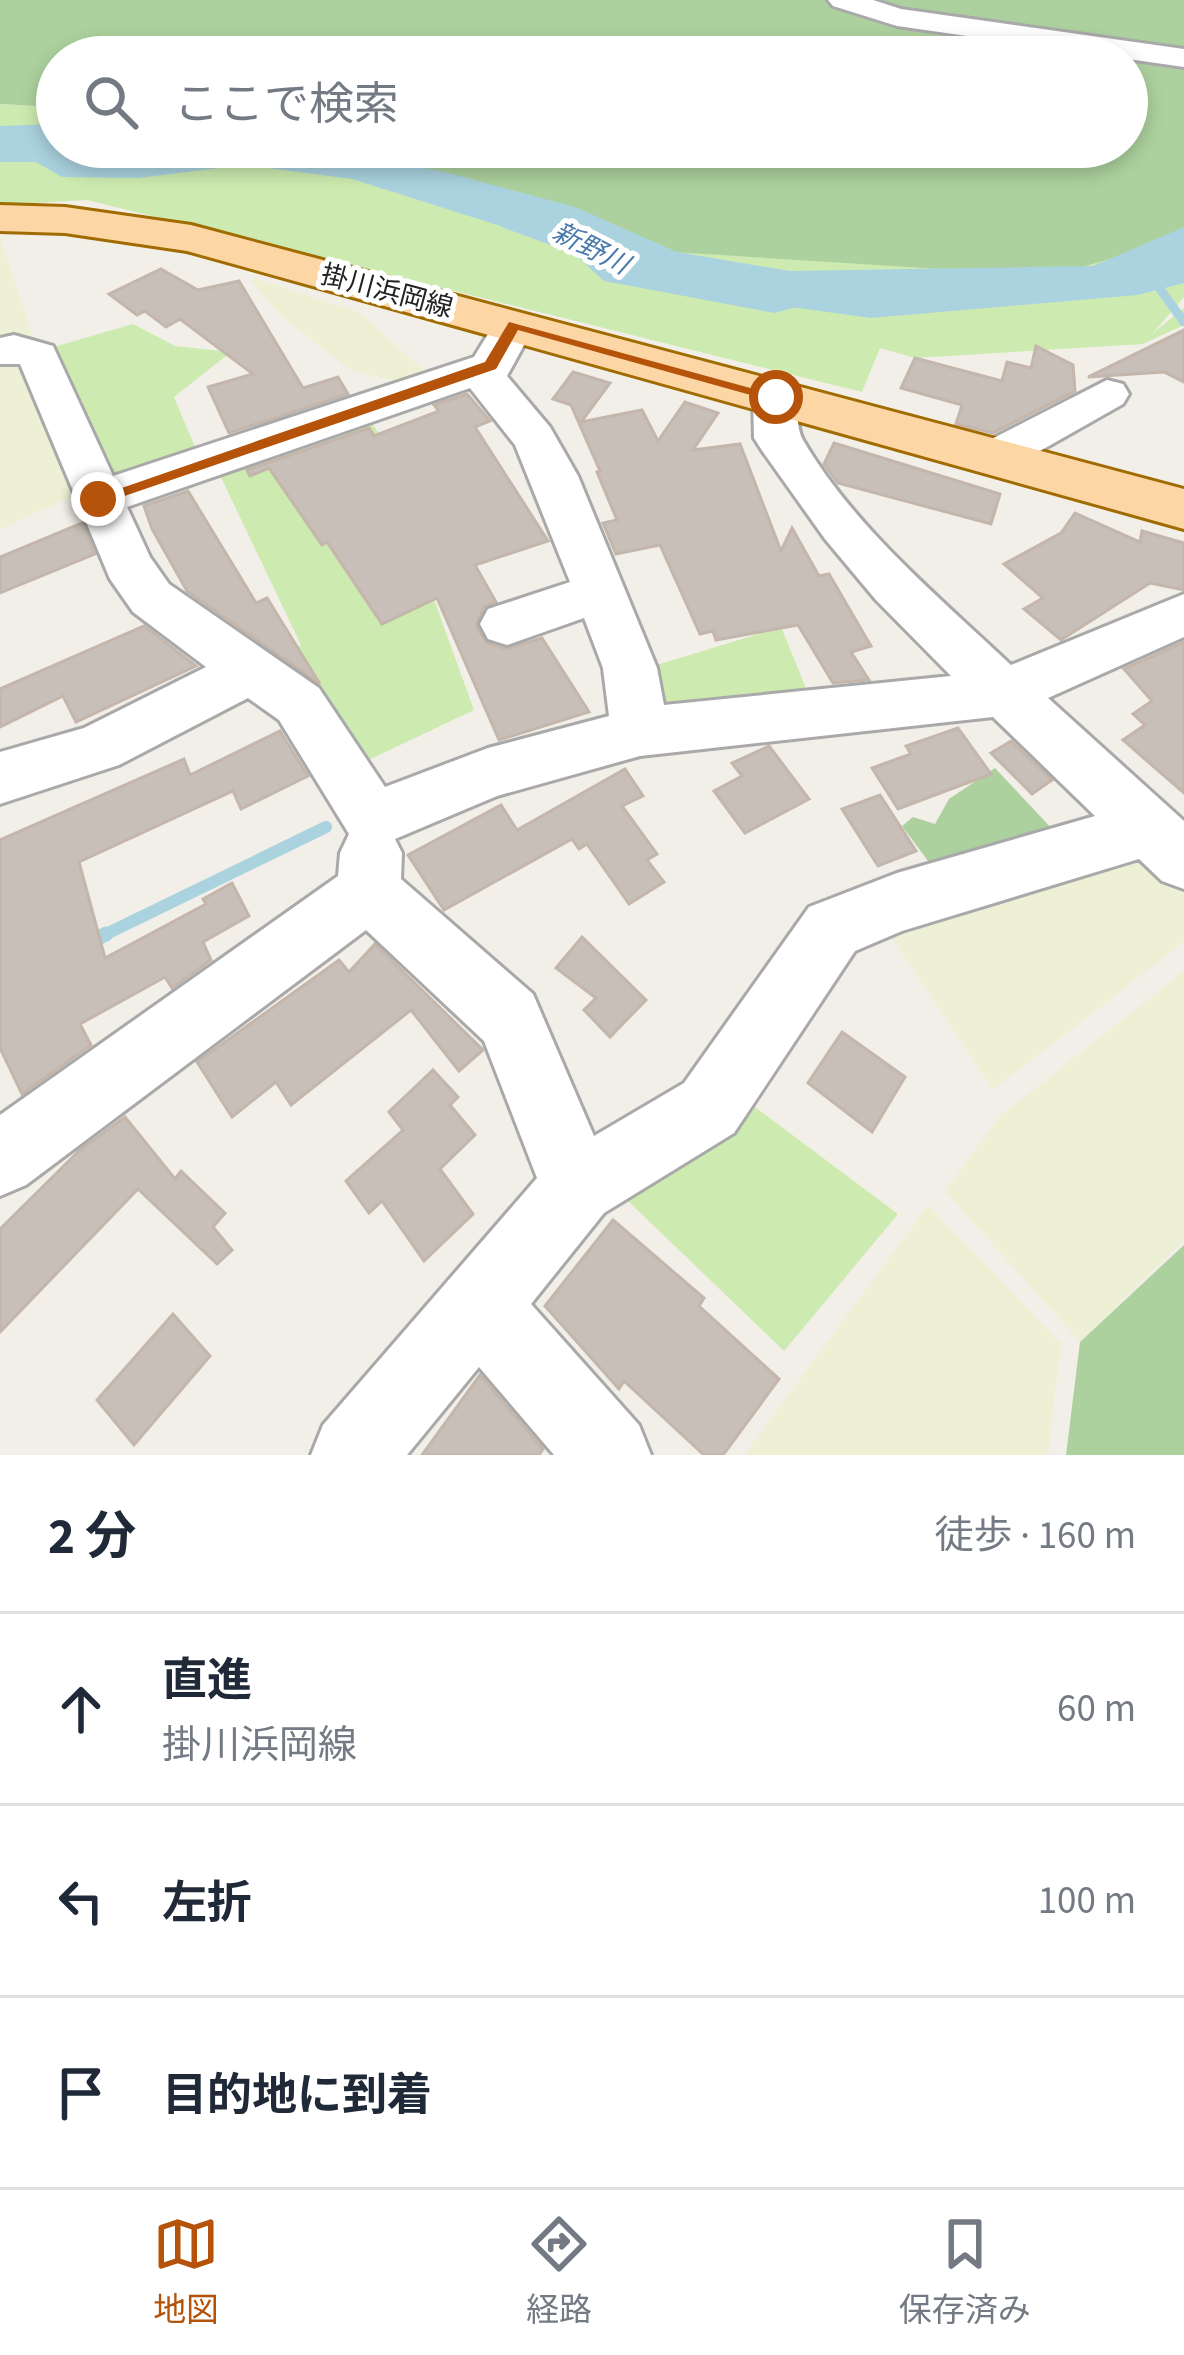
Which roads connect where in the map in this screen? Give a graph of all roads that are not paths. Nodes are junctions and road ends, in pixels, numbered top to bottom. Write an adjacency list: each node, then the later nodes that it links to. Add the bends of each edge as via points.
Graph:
1 (844, 0): 2 (street, via 897,17)
2 (1030, 36)
3 (1148, 53): 4 (street)
4 (1184, 58)
5 (0, 218): 6 (main road, 掛川浜岡線, via 190,238)
6 (502, 345): 9 (main road, 掛川浜岡線); 11 (street); 13 (street, via 484,377 534,438)
7 (0, 351): 11 (street, via 38,355)
8 (1106, 394): 10 (street)
9 (776, 397): 10 (main road, 掛川浜岡線); 17 (street, via 777,439 842,526)
10 (994, 457): 12 (main road, 掛川浜岡線)
11 (98, 499): 16 (street, via 151,598)
12 (1184, 509)
13 (600, 592): 15 (street); 18 (street, via 630,668)
14 (1184, 614): 17 (street)
15 (507, 624)
16 (250, 670): 19 (street, via 99,748); 20 (street, via 298,704)
17 (1004, 693): 18 (street); 21 (street)
18 (640, 732): 20 (street, via 488,773)
19 (0, 778)
20 (373, 820): 22 (street)
21 (1165, 845): 24 (street, via 897,903 832,929 709,1108)
22 (369, 891): 23 (street); 24 (street, via 509,1018)
23 (0, 1159)
24 (578, 1186): 25 (street)
25 (479, 1305): 26 (street); 27 (street)
26 (353, 1455)
27 (609, 1455)

